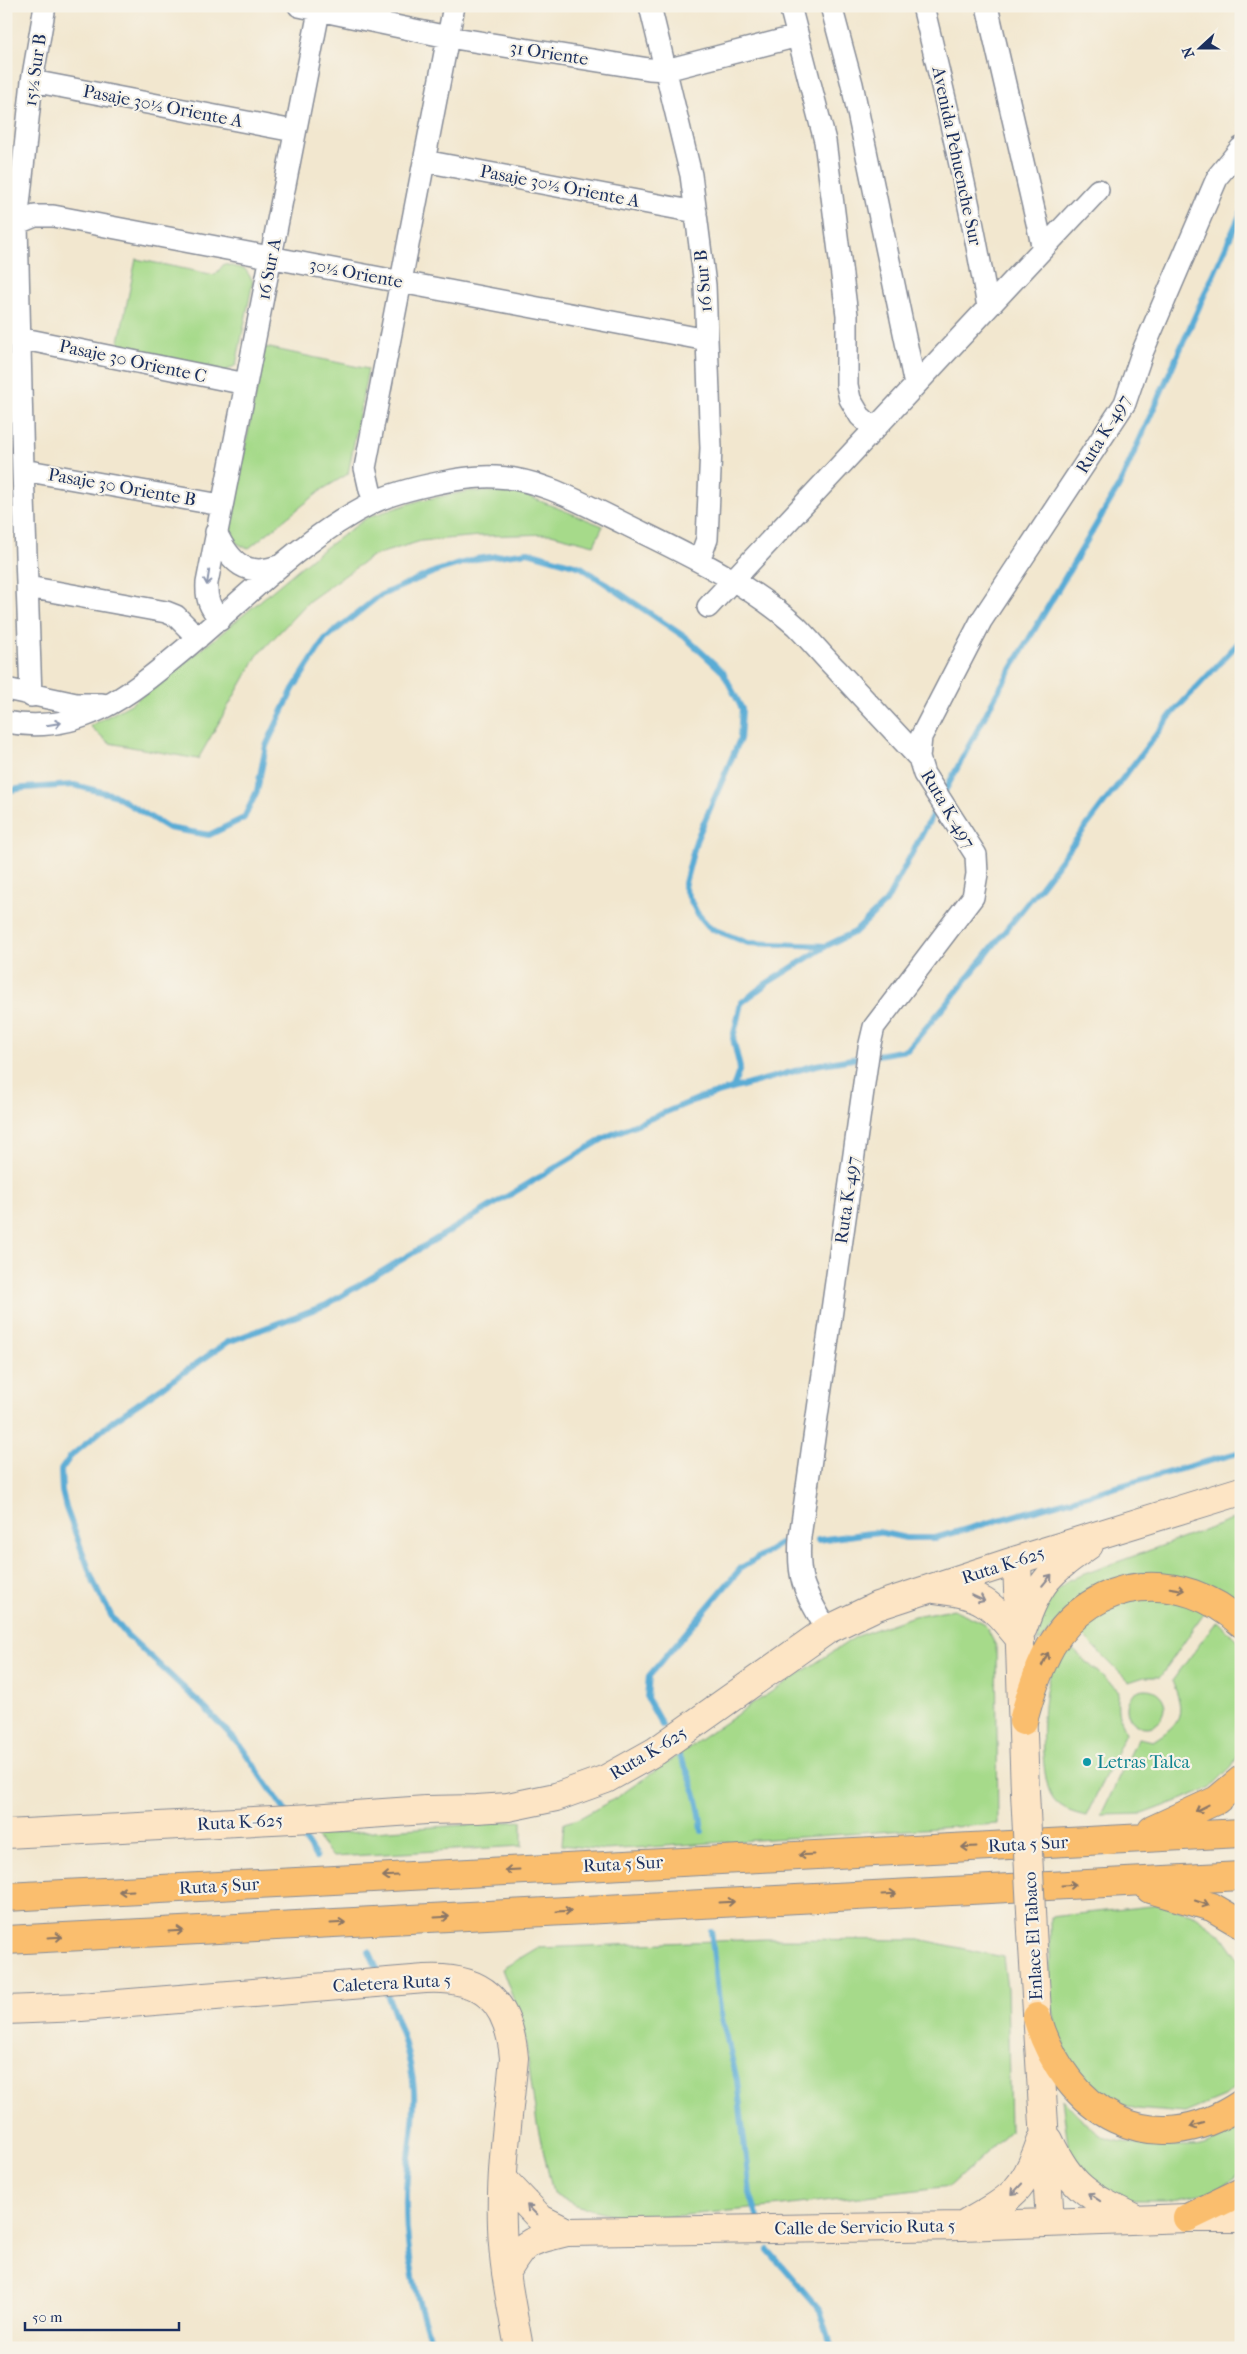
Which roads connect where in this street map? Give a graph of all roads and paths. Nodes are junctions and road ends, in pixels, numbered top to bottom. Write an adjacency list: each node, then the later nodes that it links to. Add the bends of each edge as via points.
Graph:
1 (44, 6): 12 (street, 15½ Sur B)
2 (454, 6): 9 (street)
3 (650, 6): 11 (street, 16 Sur B)
4 (790, 6): 10 (street)
5 (831, 6): 26 (street, via 852,84)
6 (924, 6): 22 (street, Avenida Pehuenche Sur, via 973,222)
7 (987, 6): 19 (street)
8 (312, 8): 9 (street, 31 Oriente); 13 (street, 16 Sur A)
9 (448, 36): 11 (street, 31 Oriente); 15 (street)
10 (798, 36): 11 (street, 31 Oriente); 27 (street, via 825,141 838,232 847,315 847,385 850,400)
11 (666, 70): 17 (street, 16 Sur B, via 691,175)
12 (32, 81): 13 (street, Pasaje 30½ Oriente A); 18 (street, 15½ Sur B)
13 (294, 131): 20 (street, 16 Sur A)
14 (1241, 148): 43 (street, Ruta K-497, via 1218,176 1142,353 1126,403 981,621 921,736)
15 (424, 161): 17 (street, Pasaje 30½ Oriente A); 21 (street)
16 (1098, 190): 19 (street)
17 (696, 212): 24 (street, 16 Sur B, via 705,286)
18 (11, 226): 20 (street, 30½ Oriente, via 35,216 53,216); 23 (street, 15½ Sur B)
19 (1043, 249): 22 (street)
20 (272, 257): 21 (street, 30½ Oriente); 25 (street, 16 Sur A)
21 (401, 282): 24 (street, 30½ Oriente); 29 (street, via 365,468)
22 (988, 307): 26 (street)
23 (19, 338): 25 (street, Pasaje 30 Oriente C); 28 (street, 15½ Sur B)
24 (707, 340): 32 (street, 16 Sur B, via 711,448 707,539)
25 (246, 384): 30 (street, 16 Sur A)
26 (915, 384): 27 (street)
27 (874, 429): 34 (street)
28 (23, 470): 30 (street, Pasaje 30 Oriente B); 35 (street, 15½ Sur B)
29 (375, 501): 32 (street, via 456,480 496,476 531,482 559,492); 33 (street, via 323,531)
30 (221, 505): 31 (street, 16 Sur A)
31 (216, 532): 33 (street, via 232,559 247,568 261,571); 37 (street, 16 Sur A, one-way to 37, via 206,596)
32 (699, 561): 34 (street)
33 (284, 563): 37 (street)
34 (732, 580): 36 (street); 43 (street, via 796,627)
35 (28, 587): 38 (street, via 166,612 176,616); 40 (street, 15½ Sur B)
36 (708, 607)
37 (220, 620): 38 (street)
38 (198, 638): 41 (street)
39 (6, 689): 40 (street)
40 (32, 696): 41 (street, via 76,704)
41 (115, 704): 42 (street, one-way to 41, via 35,726 61,723)
42 (6, 722)
43 (922, 766): 49 (street, Ruta K-497, via 976,855 976,874 973,897 874,1027 869,1048 800,1537 798,1566 803,1588)
44 (1241, 1491): 45 (main road, Ruta K-625)
45 (1108, 1532): 46 (main road, Ruta K-625); 50 (main road, one-way to 45, via 1031,1603 1044,1580)
46 (1016, 1560): 47 (main road, Ruta K-625); 50 (main road, Enlace El Tabaco)
47 (931, 1588): 49 (main road, Ruta K-625, via 877,1606); 50 (main road, one-way to 50, via 981,1598 998,1612)
48 (1241, 1623): 51 (highway, one-way to 48, via 1034,1683 1052,1645 1084,1610 1110,1594 1141,1586 1180,1589 1215,1602)
49 (827, 1630): 54 (main road, Ruta K-625, via 656,1751 606,1778 539,1801 508,1807)
50 (1020, 1639): 51 (main road, Enlace El Tabaco)
51 (1023, 1721): 62 (main road, Enlace El Tabaco, bridge)
52 (1241, 1780): 55 (highway, one-way to 55, via 1202,1808)
53 (1241, 1833): 55 (highway, Ruta 5 Sur)
54 (6, 1834)
55 (1122, 1839): 58 (highway, Ruta 5 Sur, one-way to 58)
56 (1241, 1876): 57 (highway)
57 (1104, 1883): 59 (highway, one-way to 59, via 1153,1890 1195,1901); 60 (highway, one-way to 57)
58 (6, 1897)
59 (1241, 1924)
60 (6, 1940)
61 (6, 2010): 65 (main road, Caletera Ruta 5, via 402,1980 440,1978 466,1981 486,1992 510,2033 514,2058)
62 (1037, 2017): 63 (highway, one-way to 62, via 1214,2120 1178,2129 1158,2129 1124,2122 1093,2106 1068,2081 1049,2050); 64 (main road, Enlace El Tabaco)
63 (1241, 2104)
64 (1044, 2130): 69 (main road, one-way to 64, via 1096,2200 1075,2183 1059,2162); 70 (main road, Enlace El Tabaco); 71 (main road, one-way to 71, via 1032,2168 1019,2188)
65 (503, 2179): 72 (main road, one-way to 65, via 541,2219); 73 (main road, Caletera Ruta 5, via 502,2227)
66 (1241, 2192): 67 (highway)
67 (1187, 2218): 68 (main road, Calle de Servicio Ruta 5); 69 (main road, Calle de Servicio Ruta 5)
68 (1241, 2218)
69 (1137, 2219): 70 (main road, Calle de Servicio Ruta 5)
70 (1050, 2222): 71 (main road, Calle de Servicio Ruta 5)
71 (962, 2226): 72 (main road, Calle de Servicio Ruta 5)
72 (567, 2232): 73 (main road, Calle de Servicio Ruta 5, via 529,2242 519,2250)
73 (506, 2274): 74 (main road, Caletera Ruta 5)
74 (519, 2348)

